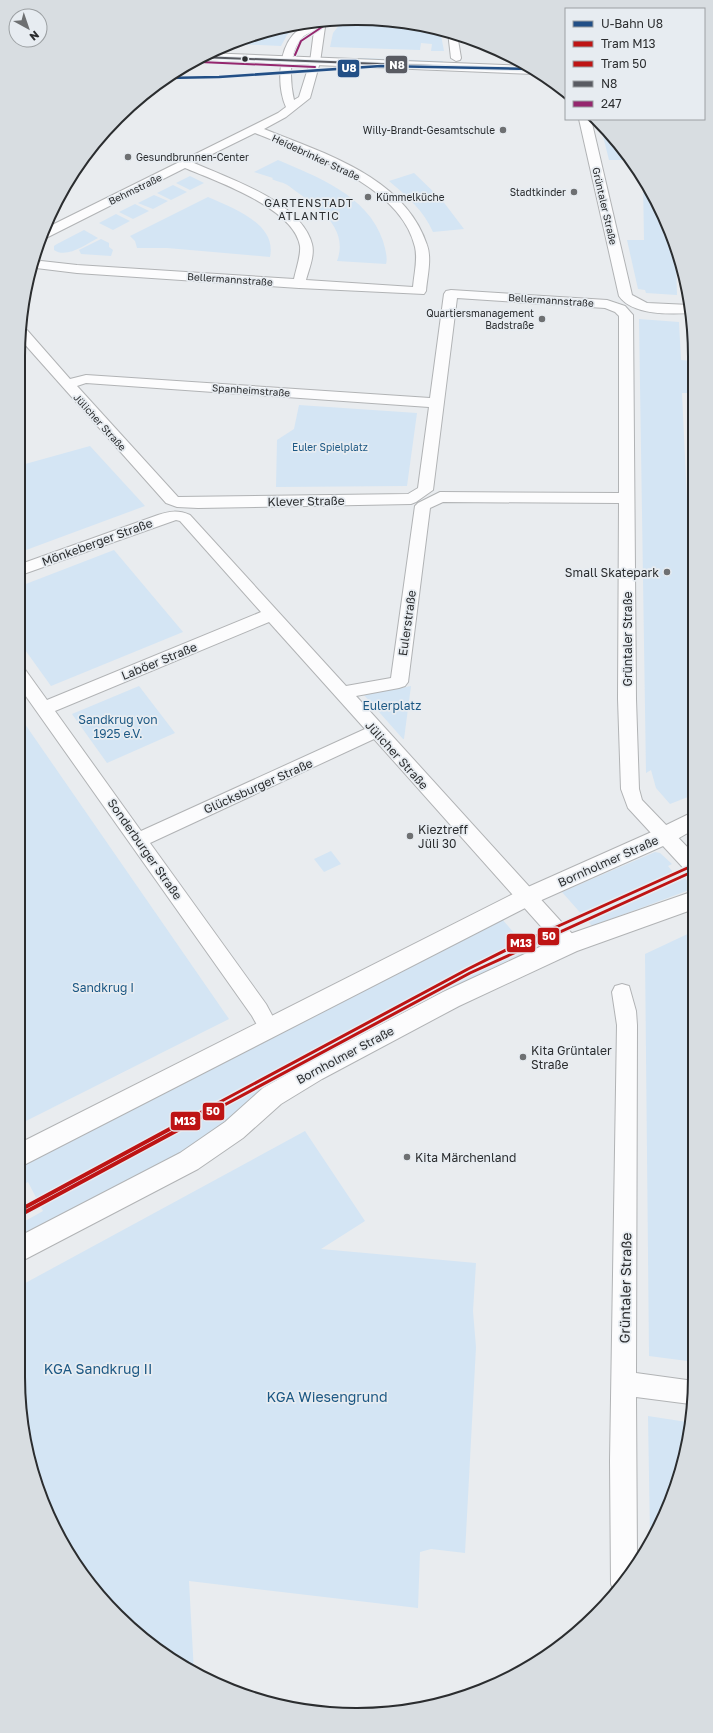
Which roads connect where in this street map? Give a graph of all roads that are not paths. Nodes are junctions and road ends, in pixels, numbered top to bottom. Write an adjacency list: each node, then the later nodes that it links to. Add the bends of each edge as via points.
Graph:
1 (320, 27): 6 (street, Behmstraße)
2 (309, 29): 5 (street, via 297,38)
3 (453, 40): 8 (street)
4 (220, 54): 5 (main road)
5 (289, 57): 6 (main road); 10 (street, via 286,91 288,103)
6 (316, 58): 8 (main road); 10 (street, Behmstraße, via 304,98)
7 (507, 61): 8 (main road)
8 (456, 62): 9 (main road)
9 (521, 69)
10 (292, 108): 12 (street, Behmstraße)
11 (585, 120): 19 (street, Grüntaler Straße, via 624,294 630,301 643,306)
12 (255, 129): 13 (street, Behmstraße); 17 (street, Heidebrinker Straße, via 355,173 394,202 414,228 421,246)
13 (186, 164): 14 (street, Behmstraße); 16 (street, via 263,199 291,218 300,230 306,246)
14 (50, 231)
15 (41, 265): 16 (street, Bellermannstraße)
16 (299, 284): 17 (street, Bellermannstraße)
17 (419, 291)
18 (451, 294): 20 (street, Bellermannstraße, via 604,304 616,307); 23 (street, Eulerstraße)
19 (684, 309)
20 (626, 315): 25 (street, Grüntaler Straße)
21 (26, 337): 22 (street, Jülicher Straße)
22 (66, 384): 23 (street, Spanheimstraße, via 86,379); 26 (street, Jülicher Straße, via 167,497 177,502)
23 (437, 402): 24 (street, Eulerstraße)
24 (424, 498): 25 (street, Klever Straße); 26 (street, Klever Straße); 30 (street, Eulerstraße, via 399,682)
25 (627, 498): 34 (street, Grüntaler Straße, via 627,699 630,789 634,803)
26 (181, 509): 27 (street, Mönkeberger Straße, via 163,518); 28 (street, Jülicher Straße, via 182,516)
27 (25, 568)
28 (272, 614): 30 (street, Jülicher Straße); 31 (street, Laböer Straße)
29 (25, 681): 31 (street, Sonderburger Straße)
30 (341, 693): 32 (street, Jülicher Straße)
31 (45, 708): 35 (street, Sonderburger Straße)
32 (376, 731): 35 (street, Glücksburger Straße); 37 (street, Jülicher Straße)
33 (688, 823): 34 (main road, Bornholmer Straße)
34 (664, 836): 36 (street, Grüntaler Straße); 37 (main road, Bornholmer Straße)
35 (139, 840): 41 (street, Sonderburger Straße)
36 (688, 860)
37 (527, 897): 39 (street, Jülicher Straße); 41 (main road, Bornholmer Straße)
38 (688, 902): 39 (main road, Bornholmer Straße)
39 (569, 944): 43 (main road, Bornholmer Straße, via 451,999 313,1072 272,1096 234,1130 190,1161)
40 (622, 992): 44 (street, Grüntaler Straße, via 627,1025)
41 (270, 1028): 42 (main road, Bornholmer Straße)
42 (25, 1153)
43 (25, 1247)
44 (624, 1383): 45 (street); 46 (street, Grüntaler Straße)
45 (687, 1391)
46 (624, 1571)

